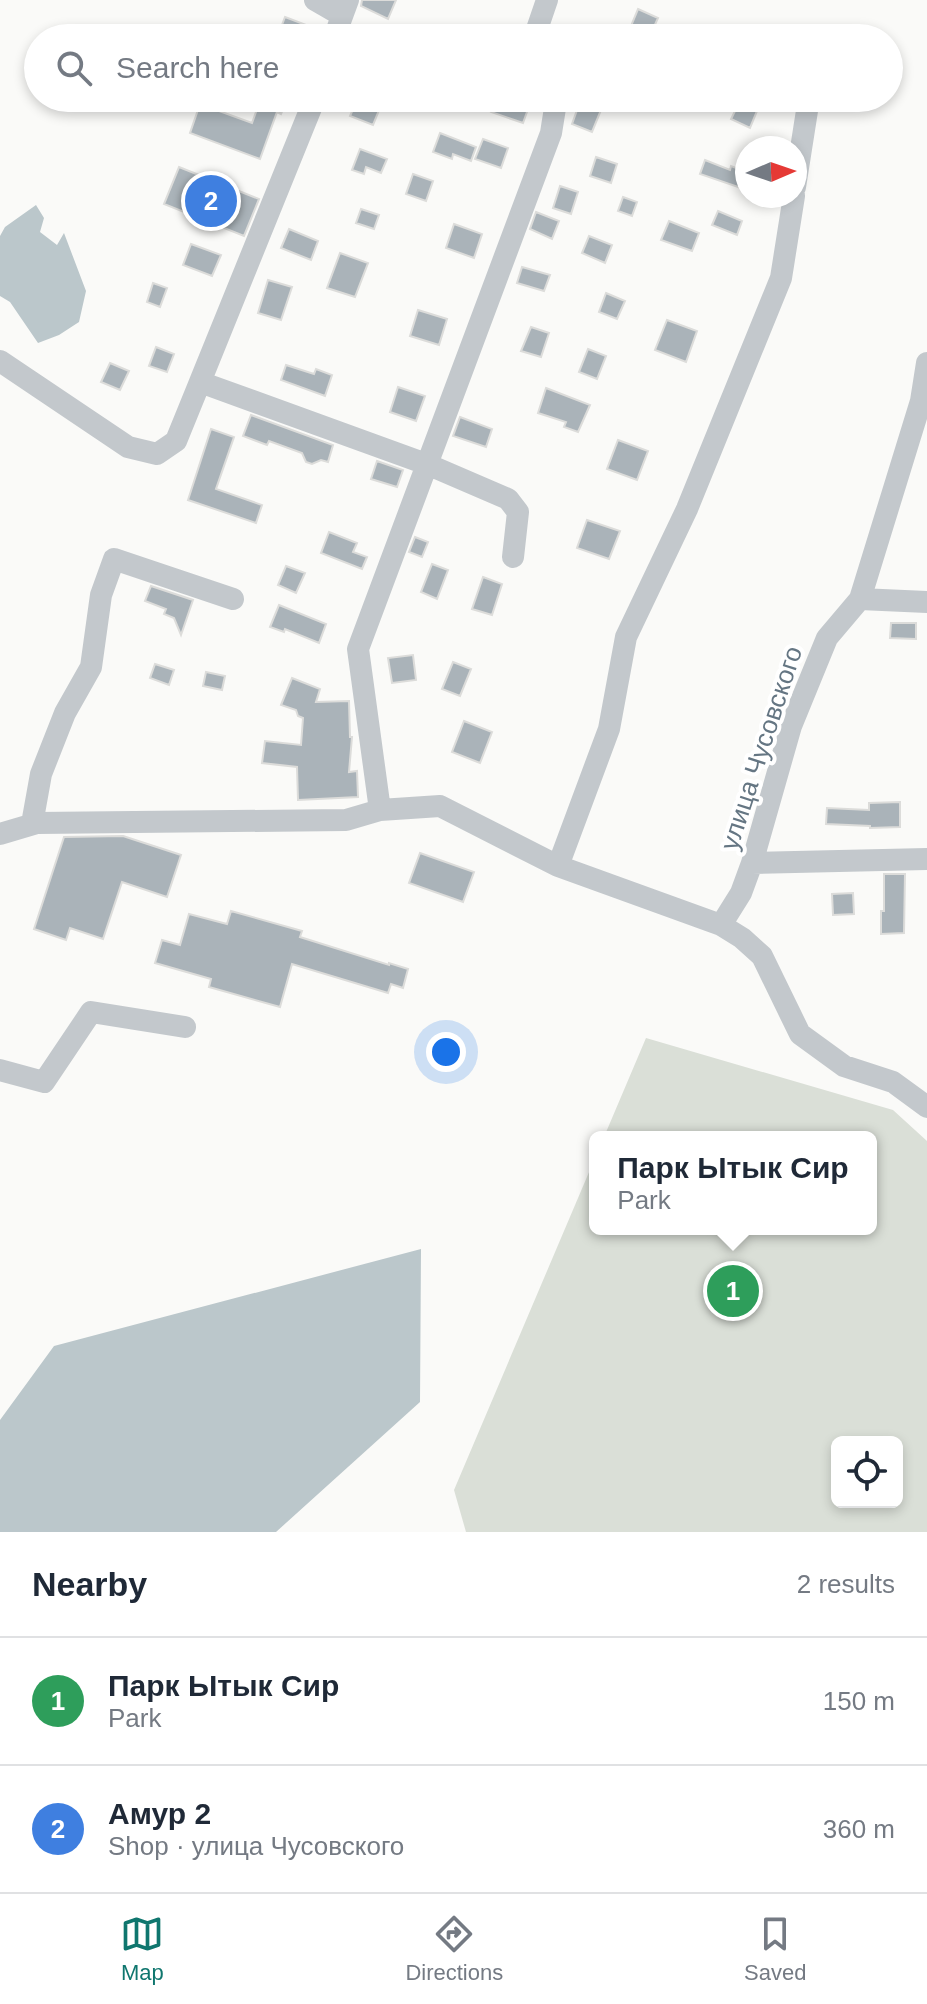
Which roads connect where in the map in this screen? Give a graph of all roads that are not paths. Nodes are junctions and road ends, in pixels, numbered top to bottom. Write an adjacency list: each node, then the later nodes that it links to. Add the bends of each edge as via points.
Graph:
1 (315, 0): 3 (street)
2 (547, 0): 4 (street)
3 (344, 8)
4 (539, 24)
5 (309, 112): 12 (street)
6 (554, 112): 14 (street)
7 (807, 112): 8 (street)
8 (803, 136)
9 (792, 208): 24 (street, via 781,278 687,509 626,637 609,729)
10 (0, 361): 12 (street, via 128,447 157,454 176,441)
11 (927, 363): 13 (street, улица Чусовского)
12 (200, 382): 14 (street)
13 (924, 401): 17 (street, улица Чусовского)
14 (429, 465): 15 (street, via 508,499 518,512); 19 (street, via 358,649)
15 (513, 557)
16 (233, 599): 20 (street, via 114,559 101,595 91,667 65,713 41,774)
17 (860, 599): 18 (street); 23 (street, улица Чусовского, via 827,638 791,726)
18 (927, 602)
19 (380, 810): 20 (street, via 346,820); 24 (street, via 440,806)
20 (32, 824): 21 (street)
21 (0, 834)
22 (927, 859): 23 (street)
23 (752, 863): 25 (street, улица Чусовского)
24 (558, 866): 25 (street)
25 (721, 925): 28 (street, via 762,956 800,1034 844,1066 893,1082)
26 (185, 1027): 27 (street, via 91,1012 44,1082)
27 (0, 1070)
28 (924, 1101)

